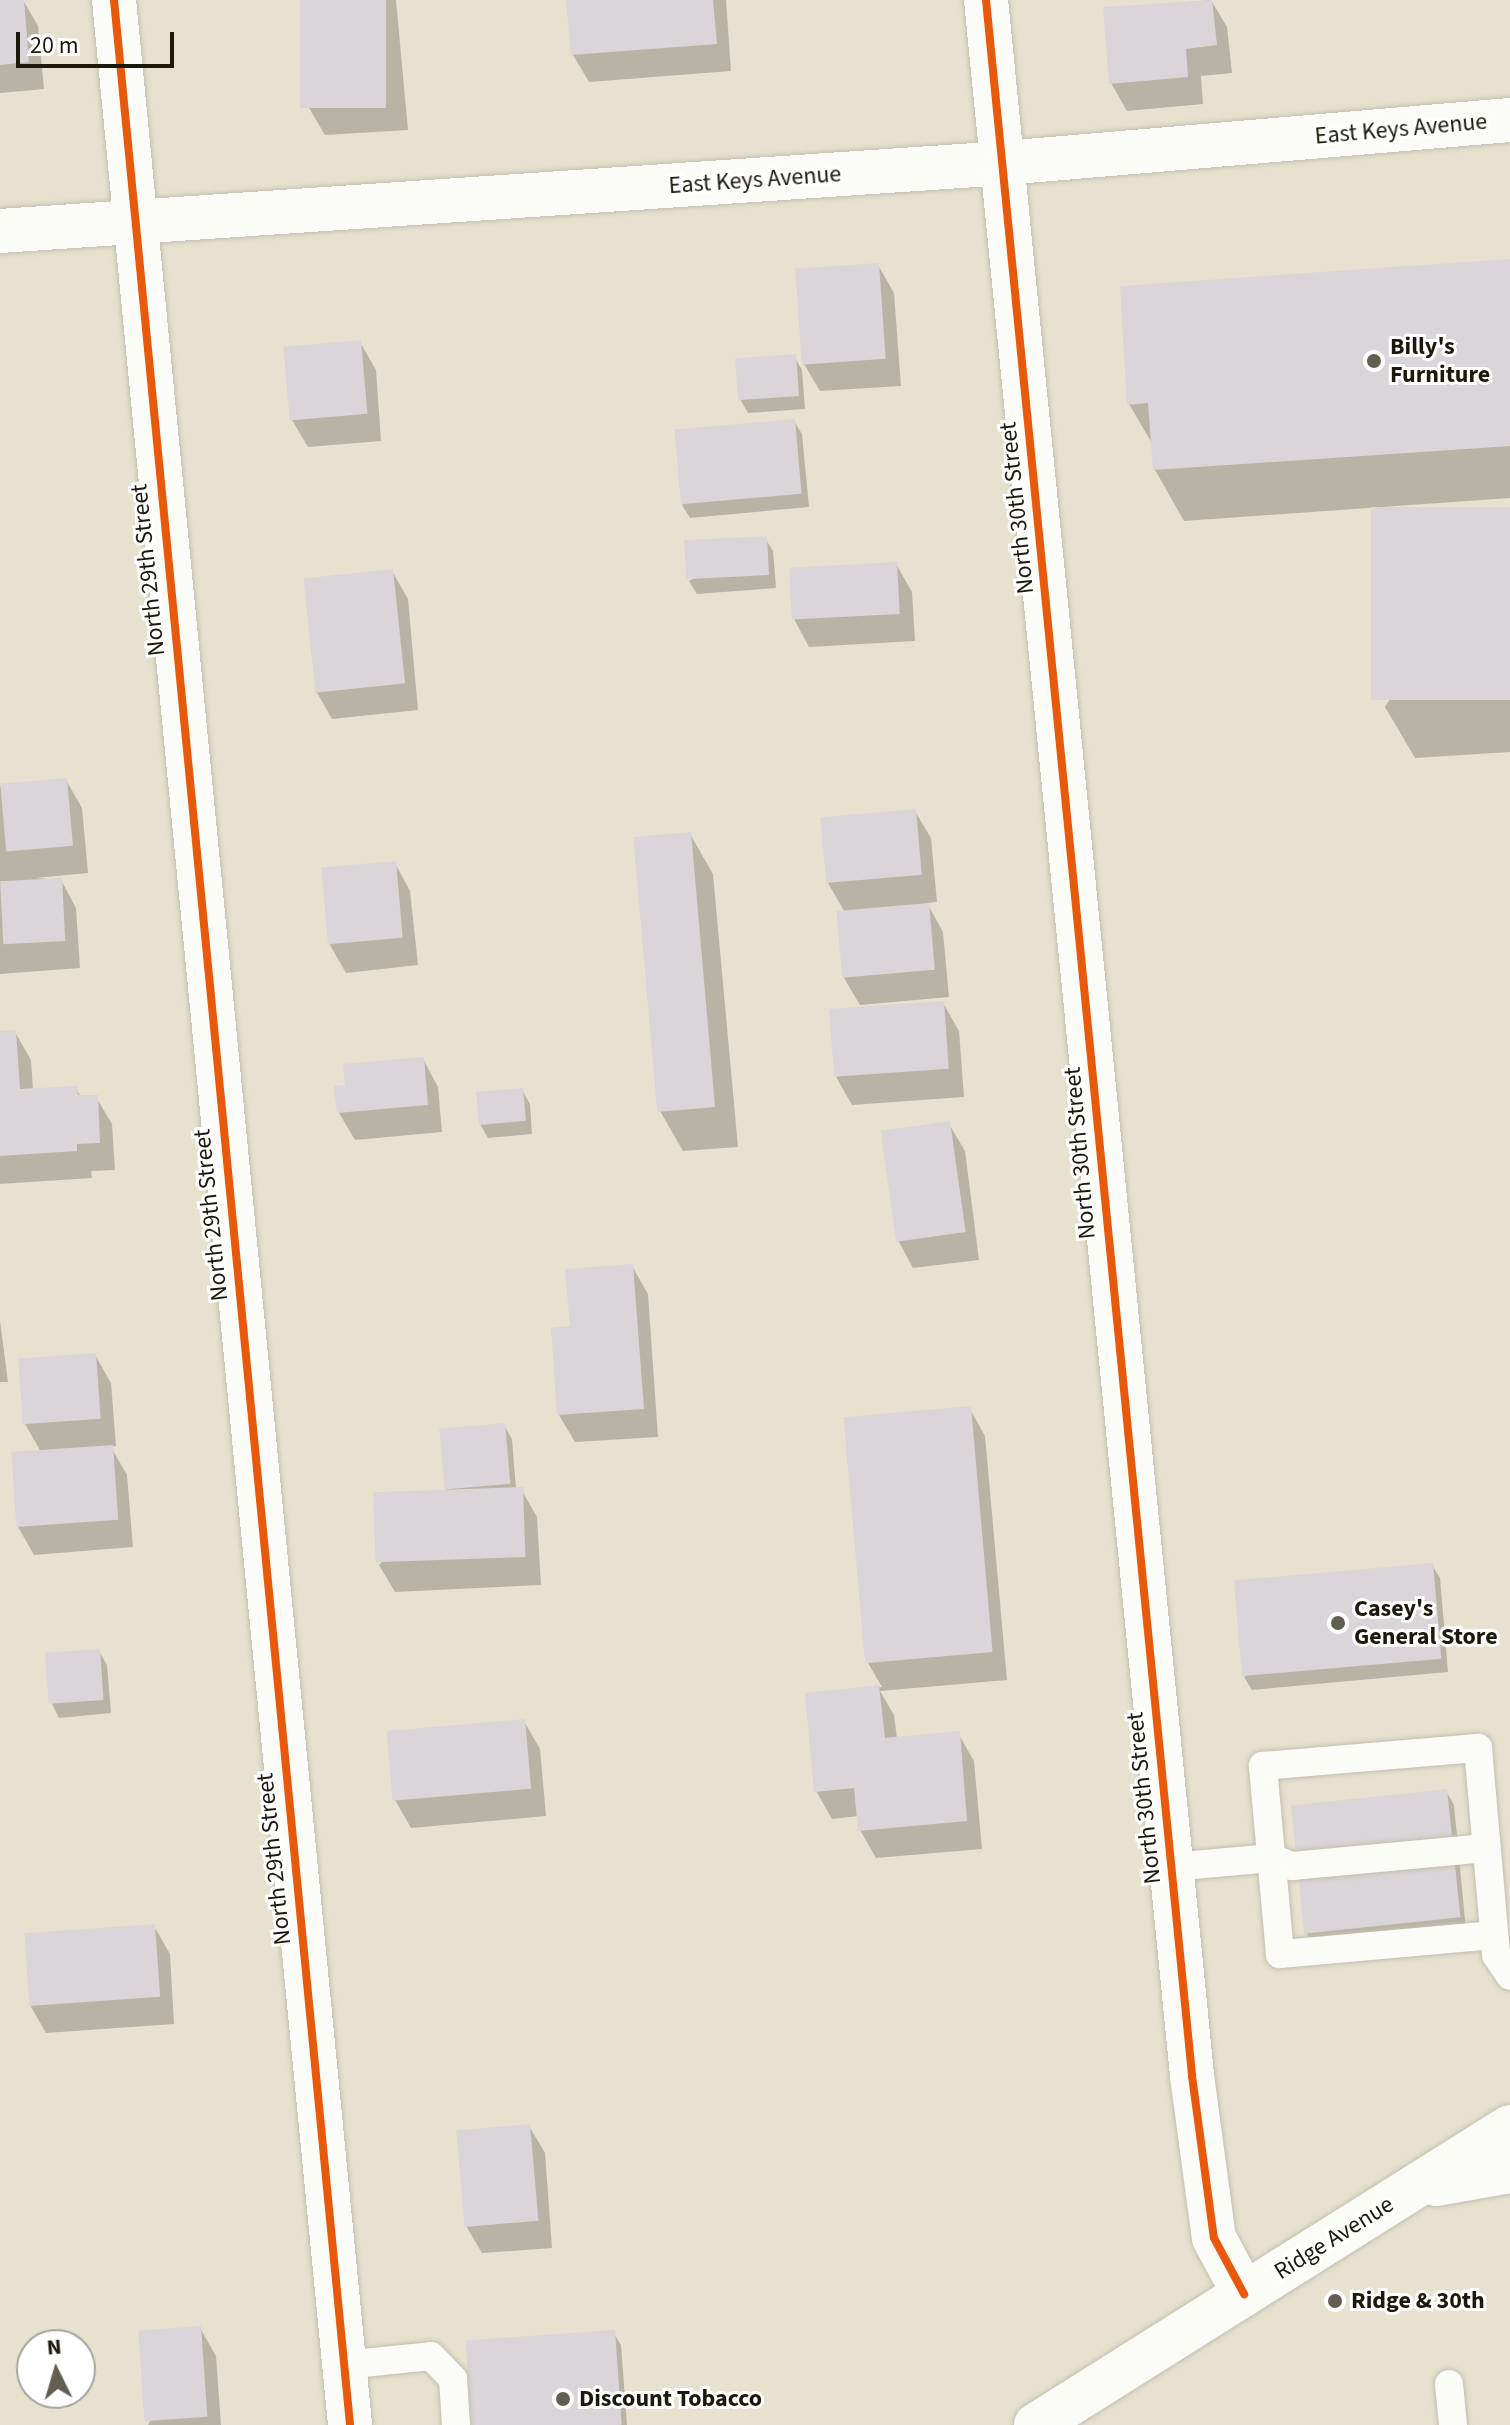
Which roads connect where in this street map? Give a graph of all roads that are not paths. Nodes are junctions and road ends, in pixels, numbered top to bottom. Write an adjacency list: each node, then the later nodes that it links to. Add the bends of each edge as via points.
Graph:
1 (114, 0): 5 (street, North 29th Street)
2 (986, 0): 4 (street, North 30th Street)
3 (1510, 120): 4 (street, East Keys Avenue)
4 (1004, 163): 5 (street, East Keys Avenue); 9 (street, North 30th Street)
5 (134, 222): 6 (street, East Keys Avenue); 16 (street, North 29th Street)
6 (0, 231)
7 (1486, 1848): 8 (lane, via 1292,1866); 8 (lane, via 1478,1748 1263,1766); 10 (lane)
8 (1272, 1858): 9 (lane); 10 (lane, via 1280,1954)
9 (1171, 1867): 15 (street, North 30th Street, via 1214,2238)
10 (1494, 1935): 11 (lane, via 1496,1955)
11 (1510, 1976)
12 (1510, 2127): 14 (street, Ridge Avenue)
13 (1510, 2171): 14 (street)
14 (1414, 2188): 15 (street, Ridge Avenue)
15 (1244, 2294): 20 (street, Ridge Avenue)
16 (344, 2365): 18 (street, North 29th Street); 19 (lane, via 431,2356 453,2379)
17 (1449, 2384): 21 (lane)
18 (350, 2425)
19 (456, 2425)
20 (1036, 2425)
21 (1453, 2425)

